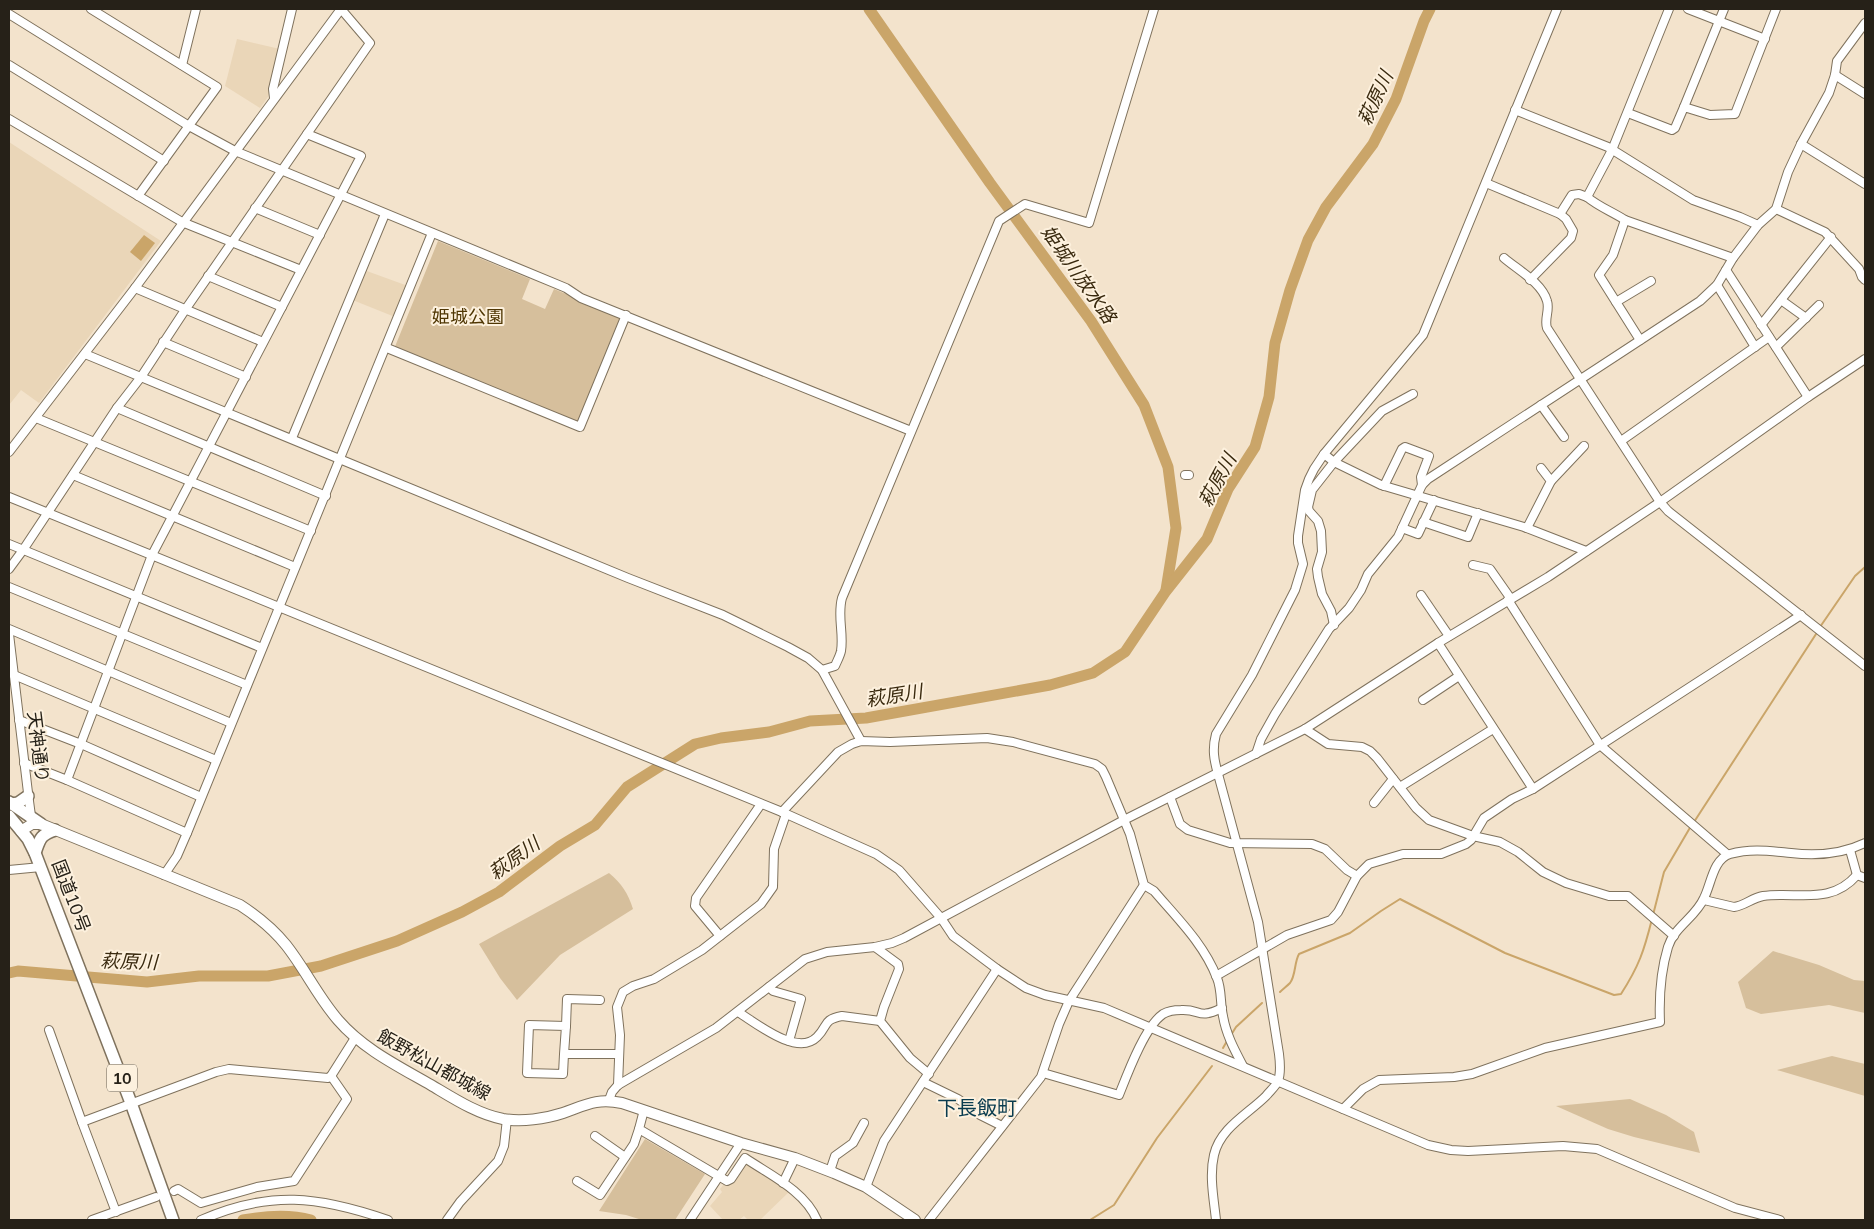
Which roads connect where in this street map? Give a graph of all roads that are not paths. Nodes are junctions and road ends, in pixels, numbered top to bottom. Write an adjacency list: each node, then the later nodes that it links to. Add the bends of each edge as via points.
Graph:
1 (11, 9): 12 (street)
2 (196, 9): 17 (street)
3 (292, 9): 20 (street, via 273,89)
4 (341, 9): 20 (street); 26 (street, via 370,43)
5 (1154, 9): 86 (street, via 1089,223 1025,204 999,221)
6 (1556, 9): 22 (street)
7 (1669, 9): 23 (street)
8 (1688, 9): 13 (street)
9 (1724, 9): 13 (street)
10 (1776, 9): 15 (street)
11 (96, 10): 17 (street)
12 (9, 13): 25 (street)
13 (1718, 21): 15 (street); 21 (street)
14 (1865, 23): 18 (street, via 1841,55)
15 (1765, 38): 21 (street, via 1735,114 1710,115)
16 (9, 65): 30 (street)
17 (182, 65): 25 (street, via 217,87)
18 (1835, 75): 19 (street); 27 (street, via 1829,93)
19 (1865, 94)
20 (274, 98): 29 (street)
21 (1684, 106): 23 (street, via 1672,130)
22 (1515, 110): 28 (street); 32 (street)
23 (1628, 113): 28 (street)
24 (9, 120): 34 (street)
25 (189, 126): 29 (street); 30 (street)
26 (307, 134): 31 (street); 35 (street, via 361,156)
27 (1801, 144): 33 (street); 38 (street)
28 (1612, 150): 36 (street); 43 (street, via 1693,200)
29 (235, 151): 31 (street); 42 (street)
30 (164, 161): 34 (street)
31 (282, 171): 35 (street); 37 (street)
32 (1486, 183): 40 (street); 94 (street, via 1423,335)
33 (1865, 184)
34 (138, 196): 42 (street)
35 (341, 196): 39 (street); 45 (street)
36 (1587, 197): 40 (street, via 1572,195); 41 (street)
37 (255, 208): 45 (street); 47 (street)
38 (1776, 208): 43 (street); 46 (street)
39 (385, 214): 44 (street); 88 (street)
40 (1560, 214): 55 (street, via 1573,231 1571,238)
41 (1625, 220): 49 (street); 61 (street, via 1613,255 1599,275)
42 (182, 222): 47 (street); 59 (street)
43 (1758, 225): 49 (street)
44 (432, 233): 65 (street); 74 (street)
45 (320, 235): 52 (street)
46 (1830, 237): 51 (street); 60 (street)
47 (232, 243): 52 (street); 54 (street)
48 (1504, 258): 55 (street)
49 (1733, 258): 53 (street)
50 (1865, 261): 51 (street)
51 (1859, 269): 56 (street)
52 (301, 270): 63 (street)
53 (1726, 270): 58 (street); 67 (street)
54 (208, 276): 63 (street); 64 (street)
55 (1530, 280): 79 (street, via 1542,289 1548,301 1547,328)
56 (1865, 280)
57 (1651, 281): 61 (street)
58 (1717, 285): 69 (street, via 1700,301); 72 (street)
59 (135, 288): 64 (street); 75 (street)
60 (1781, 300): 66 (street); 67 (street)
61 (1616, 302): 69 (street)
62 (1819, 305): 66 (street)
63 (282, 307): 71 (street)
64 (185, 310): 70 (street); 71 (street)
65 (626, 315): 74 (street, via 580,427); 86 (street)
66 (1806, 318): 73 (street)
67 (1762, 325): 68 (street)
68 (1769, 337): 72 (street); 73 (street)
69 (1640, 340): 79 (street)
70 (163, 342): 77 (street); 78 (street)
71 (263, 342): 78 (street)
72 (1755, 346): 89 (street)
73 (1776, 347): 81 (street)
74 (387, 348): 95 (street)
75 (85, 354): 77 (street); 85 (street)
76 (1865, 359): 81 (street)
77 (141, 377): 83 (street); 84 (street)
78 (246, 377): 84 (street)
79 (1581, 379): 82 (street); 89 (street)
80 (1413, 394): 96 (street, via 1382,411)
81 (1808, 397): 107 (street)
82 (1542, 405): 87 (street); 101 (street)
83 (117, 408): 90 (street); 92 (street)
84 (228, 412): 88 (street); 92 (street)
85 (36, 418): 90 (street); 93 (street)
86 (911, 431): 138 (street, via 842,598 839,609 841,653 834,666)
87 (1564, 437)
88 (292, 438): 95 (street)
89 (1621, 441): 107 (street)
90 (94, 442): 98 (street); 99 (street)
91 (1584, 446): 100 (street)
92 (210, 447): 99 (street); 104 (street)
93 (9, 452)
94 (1324, 454): 96 (street); 153 (street, via 1308,478 1305,490 1298,536 1303,564 1300,576 1252,674 1216,734 1213,756)
95 (341, 460): 104 (street); 138 (street, via 723,615 808,658)
96 (1334, 462): 102 (street); 128 (street, via 1312,490 1308,501 1309,511 1318,521 1321,531 1322,552 1317,569)
97 (1541, 468): 100 (street)
98 (73, 475): 108 (street); 110 (street)
99 (190, 481): 110 (street); 114 (street)
100 (1551, 481): 113 (street)
101 (1422, 485): 102 (street, via 1421,477 1429,456 1405,447); 103 (street)
102 (1384, 486): 103 (street)
103 (1418, 495): 106 (street); 112 (street)
104 (326, 496): 114 (street)
105 (9, 497): 108 (street)
106 (1434, 500): 109 (street); 111 (street)
107 (1660, 502): 117 (street); 127 (street)
108 (48, 513): 116 (street); 118 (street)
109 (1478, 513): 111 (street, via 1468,537); 113 (street)
110 (172, 517): 118 (street); 120 (street)
111 (1423, 522): 112 (street, via 1418,534)
112 (1402, 528): 128 (street, via 1386,554 1368,574 1349,608)
113 (1527, 528): 117 (street)
114 (311, 531): 120 (street)
115 (9, 544): 116 (street)
116 (24, 550): 121 (street); 124 (street)
117 (1586, 551): 125 (street)
118 (152, 555): 124 (street); 126 (street)
119 (1473, 564): 125 (street, via 1490,569)
120 (295, 567): 126 (street)
121 (9, 569)
122 (9, 587): 130 (street)
123 (1421, 595): 132 (street)
124 (137, 597): 130 (street); 134 (street)
125 (1509, 600): 132 (street); 149 (street)
126 (279, 607): 134 (street); 163 (street)
127 (1801, 615): 135 (street); 149 (street)
128 (1334, 625): 150 (street, via 1274,714)
129 (9, 629): 137 (street)
130 (123, 633): 137 (street); 140 (street)
131 (9, 634): 136 (street, 天神通り)
132 (1449, 636): 133 (street)
133 (1438, 643): 139 (street); 145 (street)
134 (262, 648): 140 (street)
135 (1865, 666)
136 (12, 670): 142 (street); 143 (street, 天神通り)
137 (109, 671): 142 (street); 144 (street)
138 (823, 672): 147 (street)
139 (1459, 676): 141 (street); 146 (street)
140 (247, 685): 144 (street)
141 (1423, 700)
142 (94, 708): 148 (street); 151 (street)
143 (19, 720): 148 (street); 152 (street, 天神通り)
144 (231, 723): 151 (street)
145 (1305, 729): 150 (street); 154 (street, via 1328,744 1366,749 1378,758)
146 (1493, 729): 156 (street); 157 (street)
147 (860, 738): 164 (street, via 838,752); 167 (street, via 890,742 986,738 1085,759 1102,770)
148 (81, 744): 155 (street); 159 (street)
149 (1600, 745): 157 (street); 177 (street)
150 (1256, 754): 153 (street)
151 (216, 760): 159 (street)
152 (24, 763): 155 (street); 158 (street, 天神通り)
153 (1218, 774): 160 (street); 174 (street)
154 (1393, 779): 156 (street); 162 (street)
155 (67, 780): 171 (street)
156 (1400, 787): 172 (street, via 1429,820)
157 (1533, 789): 172 (street, via 1484,818)
158 (28, 796): 161 (highway, via 18,803); 166 (street, 天神通り)
159 (201, 797): 171 (street)
160 (1170, 797): 167 (street); 174 (street, via 1180,824 1188,830)
161 (10, 803): 166 (highway)
162 (1374, 803)
163 (761, 804): 164 (street); 187 (street, via 696,898 696,906)
164 (784, 813): 186 (street, via 876,854 891,864); 187 (street, via 774,849 771,892 761,904)
165 (9, 816): 170 (highway, 国道10号 / 10)
166 (31, 816): 168 (highway); 170 (street)
167 (1124, 820): 184 (street); 186 (street)
168 (41, 824): 169 (main road, 飯野松山都城線); 170 (main road, via 32,824)
169 (55, 830): 176 (highway, via 41,838); 181 (main road, 飯野松山都城線)
170 (22, 831): 176 (highway, 国道10号 / 10)
171 (187, 833): 181 (street)
172 (1473, 836): 182 (street, via 1466,844 1441,854 1403,854 1370,864); 188 (street, via 1500,842 1543,872 1566,883 1609,896 1628,896)
173 (1865, 843): 175 (street)
174 (1237, 844): 182 (street, via 1312,844 1325,849); 190 (street)
175 (1850, 850): 177 (street, via 1793,854 1758,850); 180 (street)
176 (36, 853): 178 (highway, 国道10号 / 10)
177 (1728, 854): 185 (street, via 1714,871)
178 (41, 867): 179 (street); 214 (highway, 国道10号 / 10)
179 (9, 870)
180 (1857, 874): 183 (street); 185 (street, via 1836,890 1817,896 1762,896 1739,907)
181 (164, 875): 202 (main road, 飯野松山都城線, via 240,905 274,931 328,1008)
182 (1356, 876): 190 (street, via 1332,920 1287,935)
183 (1865, 878)
184 (1144, 885): 192 (street, via 1154,891 1198,942); 195 (street)
185 (1704, 900): 188 (street)
186 (941, 918): 189 (street, via 904,938); 191 (street, via 953,936)
187 (720, 936): 205 (street, via 654,980 623,992 617,1007)
188 (1674, 936): 215 (street, via 1668,946 1663,972 1660,1022 1545,1048 1472,1074 1378,1080 1363,1089)
189 (875, 947): 193 (street, via 815,955); 198 (street, via 899,968)
190 (1262, 949): 192 (street); 210 (street, via 1280,1054)
191 (997, 970): 195 (street, via 1026,988); 208 (street)
192 (1216, 976): 196 (street)
193 (769, 987): 197 (street); 203 (street, via 801,999)
194 (600, 1000): 199 (street, via 567,999)
195 (1069, 1001): 200 (street, via 1104,1008); 207 (street)
196 (1222, 1008): 200 (street, via 1202,1015 1184,1010 1170,1011 1161,1015); 206 (street, via 1227,1032)
197 (738, 1012): 203 (street); 212 (street, via 691,1044)
198 (880, 1021): 203 (street, via 842,1016 828,1021 812,1042); 208 (street, via 910,1058)
199 (566, 1026): 204 (street); 204 (street, via 530,1025 527,1073 563,1074)
200 (1151, 1027): 206 (street); 207 (street, via 1119,1095)
201 (49, 1030): 218 (street)
202 (355, 1038): 209 (street); 217 (main road, 飯野松山都城線, via 458,1101 480,1112)
203 (789, 1041)
204 (564, 1054): 205 (street)
205 (619, 1054): 212 (street)
206 (1242, 1066): 210 (street)
207 (1043, 1073): 220 (street)
208 (928, 1074): 211 (street)
209 (331, 1076): 214 (street, via 323,1078 229,1069); 231 (street, via 347,1099 294,1181 257,1187 201,1203 178,1189)
210 (1278, 1081): 215 (street); 243 (street, via 1219,1142 1212,1174)
211 (923, 1082): 220 (street); 230 (street, via 884,1141)
212 (618, 1085): 213 (street)
213 (609, 1100): 216 (main road, 飯野松山都城線); 217 (main road, 飯野松山都城線, via 541,1118)
214 (131, 1103): 218 (street); 235 (highway, 国道10号 / 10)
215 (1343, 1109): 244 (street, via 1428,1145 1451,1150 1563,1146 1597,1149 1735,1208)
216 (644, 1110): 221 (street); 223 (main road, 飯野松山都城線)
217 (507, 1119): 238 (street, via 504,1146 498,1161)
218 (82, 1122): 233 (street)
219 (864, 1123): 226 (street, via 853,1143 835,1156)
220 (1002, 1126): 242 (street)
221 (639, 1129): 224 (street); 227 (street)
222 (595, 1136): 224 (street)
223 (741, 1142): 225 (main road, 飯野松山都城線); 227 (street)
224 (625, 1157): 228 (street, via 600,1195)
225 (795, 1158): 226 (main road, 飯野松山都城線); 229 (street)
226 (830, 1171): 230 (main road, 飯野松山都城線)
227 (719, 1176): 229 (street, via 727,1181 731,1179 745,1158); 239 (street)
228 (577, 1181)
229 (783, 1183): 240 (street, via 801,1197)
230 (866, 1188): 241 (main road, 飯野松山都城線)
231 (174, 1191)
232 (156, 1197): 233 (street)
233 (116, 1212): 234 (street)
234 (92, 1220)
235 (173, 1220)
236 (201, 1220): 237 (street, via 252,1202 300,1199)
237 (388, 1220)
238 (447, 1220)
239 (690, 1220)
240 (817, 1220)
241 (914, 1220)
242 (928, 1220)
243 (1216, 1220)
244 (1780, 1220)

